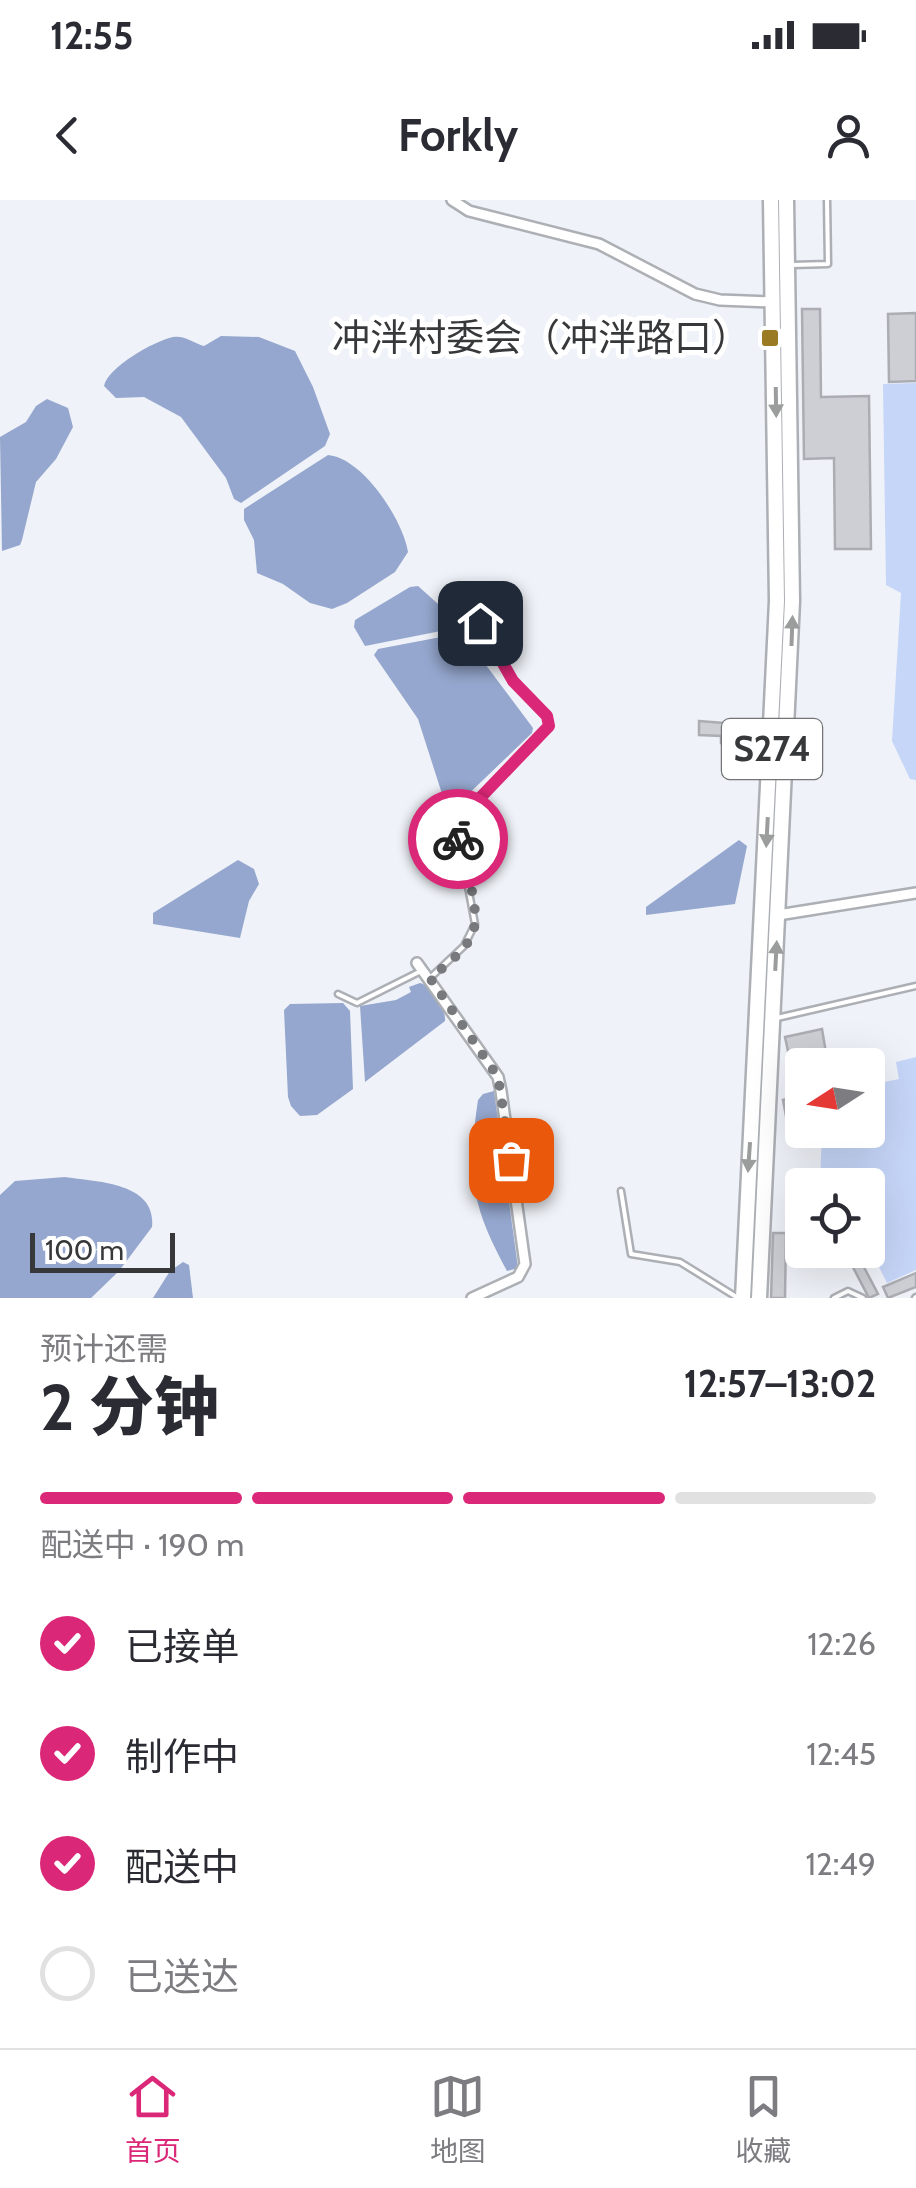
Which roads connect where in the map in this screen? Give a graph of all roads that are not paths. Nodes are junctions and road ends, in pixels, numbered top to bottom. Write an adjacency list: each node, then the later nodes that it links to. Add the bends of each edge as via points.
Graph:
1 (452, 200): 6 (street, via 469,211 599,244 695,294)
2 (771, 200): 6 (main road, S274)
3 (786, 200): 5 (main road, S274)
4 (827, 200): 5 (lane, via 828,264)
5 (788, 264): 9 (main road, S274, one-way to 5, via 792,602)
6 (773, 302): 16 (main road, S274, one-way to 16, via 776,656)
7 (480, 623): 10 (lane, via 549,726 456,823 474,931 455,956)
8 (916, 893): 9 (street)
9 (778, 915): 13 (main road, S274, one-way to 9)
10 (424, 970): 12 (lane, via 358,1003); 15 (street, via 499,1082 526,1264 518,1277)
11 (916, 986): 13 (lane)
12 (338, 994)
13 (772, 1018): 17 (main road, S274)
14 (621, 1191): 16 (lane, via 630,1254 680,1262)
15 (472, 1298)
16 (740, 1298)
17 (758, 1298)
18 (834, 1298): 19 (lane, via 848,1291)
19 (863, 1298)

